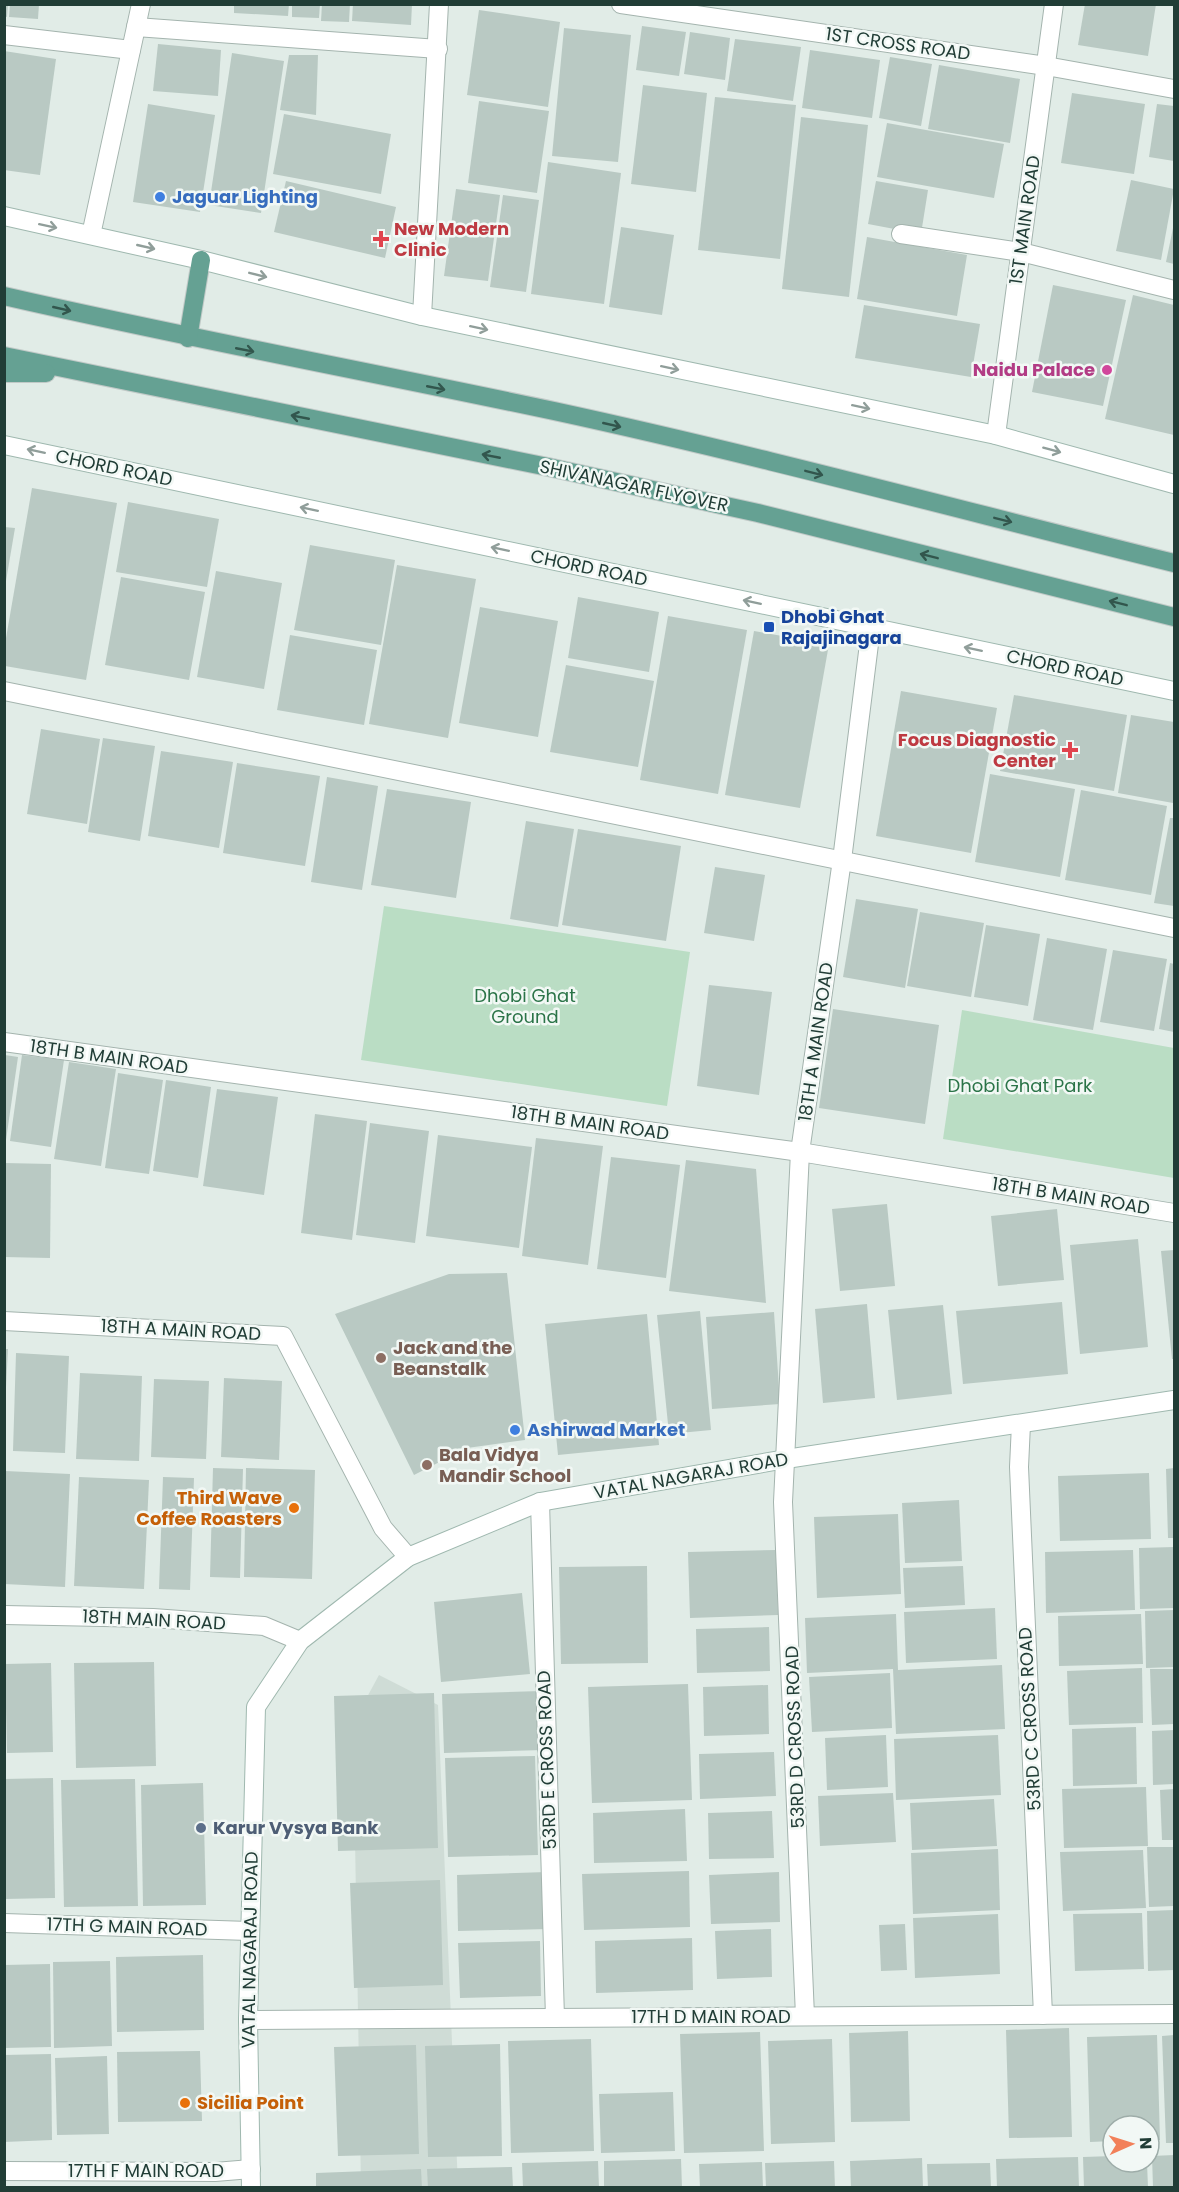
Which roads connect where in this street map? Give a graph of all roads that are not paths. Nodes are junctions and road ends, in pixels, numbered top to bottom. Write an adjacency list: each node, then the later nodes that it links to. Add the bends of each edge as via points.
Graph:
1 (141, 4): 5 (street)
2 (440, 4): 7 (street)
3 (621, 4): 9 (street, 1ST CROSS ROAD)
4 (1054, 4): 9 (street, 1ST MAIN ROAD)
5 (136, 27): 7 (street); 8 (street)
6 (4, 35): 8 (street)
7 (438, 49): 18 (street)
8 (131, 50): 13 (street)
9 (1046, 66): 10 (street, 1ST CROSS ROAD); 14 (street, 1ST MAIN ROAD)
10 (1174, 89)
11 (4, 216): 13 (street, one-way to 13)
12 (901, 234): 14 (street)
13 (91, 235): 15 (street, one-way to 15)
14 (1022, 252): 16 (street); 23 (street, 1ST MAIN ROAD)
15 (201, 260): 18 (street, one-way to 18); 19 (main road)
16 (1174, 290)
17 (4, 296): 19 (main road, one-way to 19)
18 (422, 316): 23 (street, one-way to 23)
19 (188, 338): 26 (main road, one-way to 26, via 555,411)
20 (4, 356): 22 (main road)
21 (4, 373): 22 (main road)
22 (89, 374): 27 (main road, SHIVANAGAR FLYOVER, one-way to 22, via 758,513)
23 (996, 435): 25 (street, one-way to 25)
24 (4, 445): 28 (street, CHORD ROAD, one-way to 24)
25 (1174, 483)
26 (1174, 563)
27 (1174, 617)
28 (871, 628): 29 (street, CHORD ROAD, one-way to 28); 31 (street, 18TH A MAIN ROAD)
29 (1174, 691)
30 (4, 692): 31 (street)
31 (842, 860): 32 (street); 34 (street, 18TH A MAIN ROAD)
32 (1174, 928)
33 (4, 1041): 34 (street, 18TH B MAIN ROAD)
34 (800, 1152): 35 (street, 18TH B MAIN ROAD); 39 (street, 18TH A MAIN ROAD)
35 (1174, 1213)
36 (4, 1320): 41 (street, 18TH A MAIN ROAD, via 283,1336 383,1528)
37 (1174, 1400): 38 (street, VATAL NAGARAJ ROAD)
38 (1021, 1424): 39 (street, VATAL NAGARAJ ROAD); 47 (street, 53RD C CROSS ROAD, via 1019,1467)
39 (786, 1459): 40 (street, VATAL NAGARAJ ROAD); 48 (street, 53RD D CROSS ROAD, via 783,1502)
40 (540, 1502): 41 (street, VATAL NAGARAJ ROAD); 49 (street, 53RD E CROSS ROAD)
41 (408, 1557): 43 (street, VATAL NAGARAJ ROAD)
42 (4, 1615): 43 (street, 18TH MAIN ROAD, via 153,1618 264,1626)
43 (300, 1641): 45 (street, VATAL NAGARAJ ROAD, via 256,1707)
44 (4, 1923): 45 (street, 17TH G MAIN ROAD)
45 (249, 1931): 50 (street, VATAL NAGARAJ ROAD)
46 (1174, 2014): 47 (street, 17TH D MAIN ROAD)
47 (1043, 2015): 48 (street, 17TH D MAIN ROAD)
48 (805, 2016): 49 (street, 17TH D MAIN ROAD)
49 (555, 2018): 50 (street, 17TH D MAIN ROAD)
50 (248, 2020): 51 (street, VATAL NAGARAJ ROAD)
51 (250, 2169): 52 (street, 17TH F MAIN ROAD); 53 (street, VATAL NAGARAJ ROAD)
52 (4, 2171)
53 (251, 2187)

